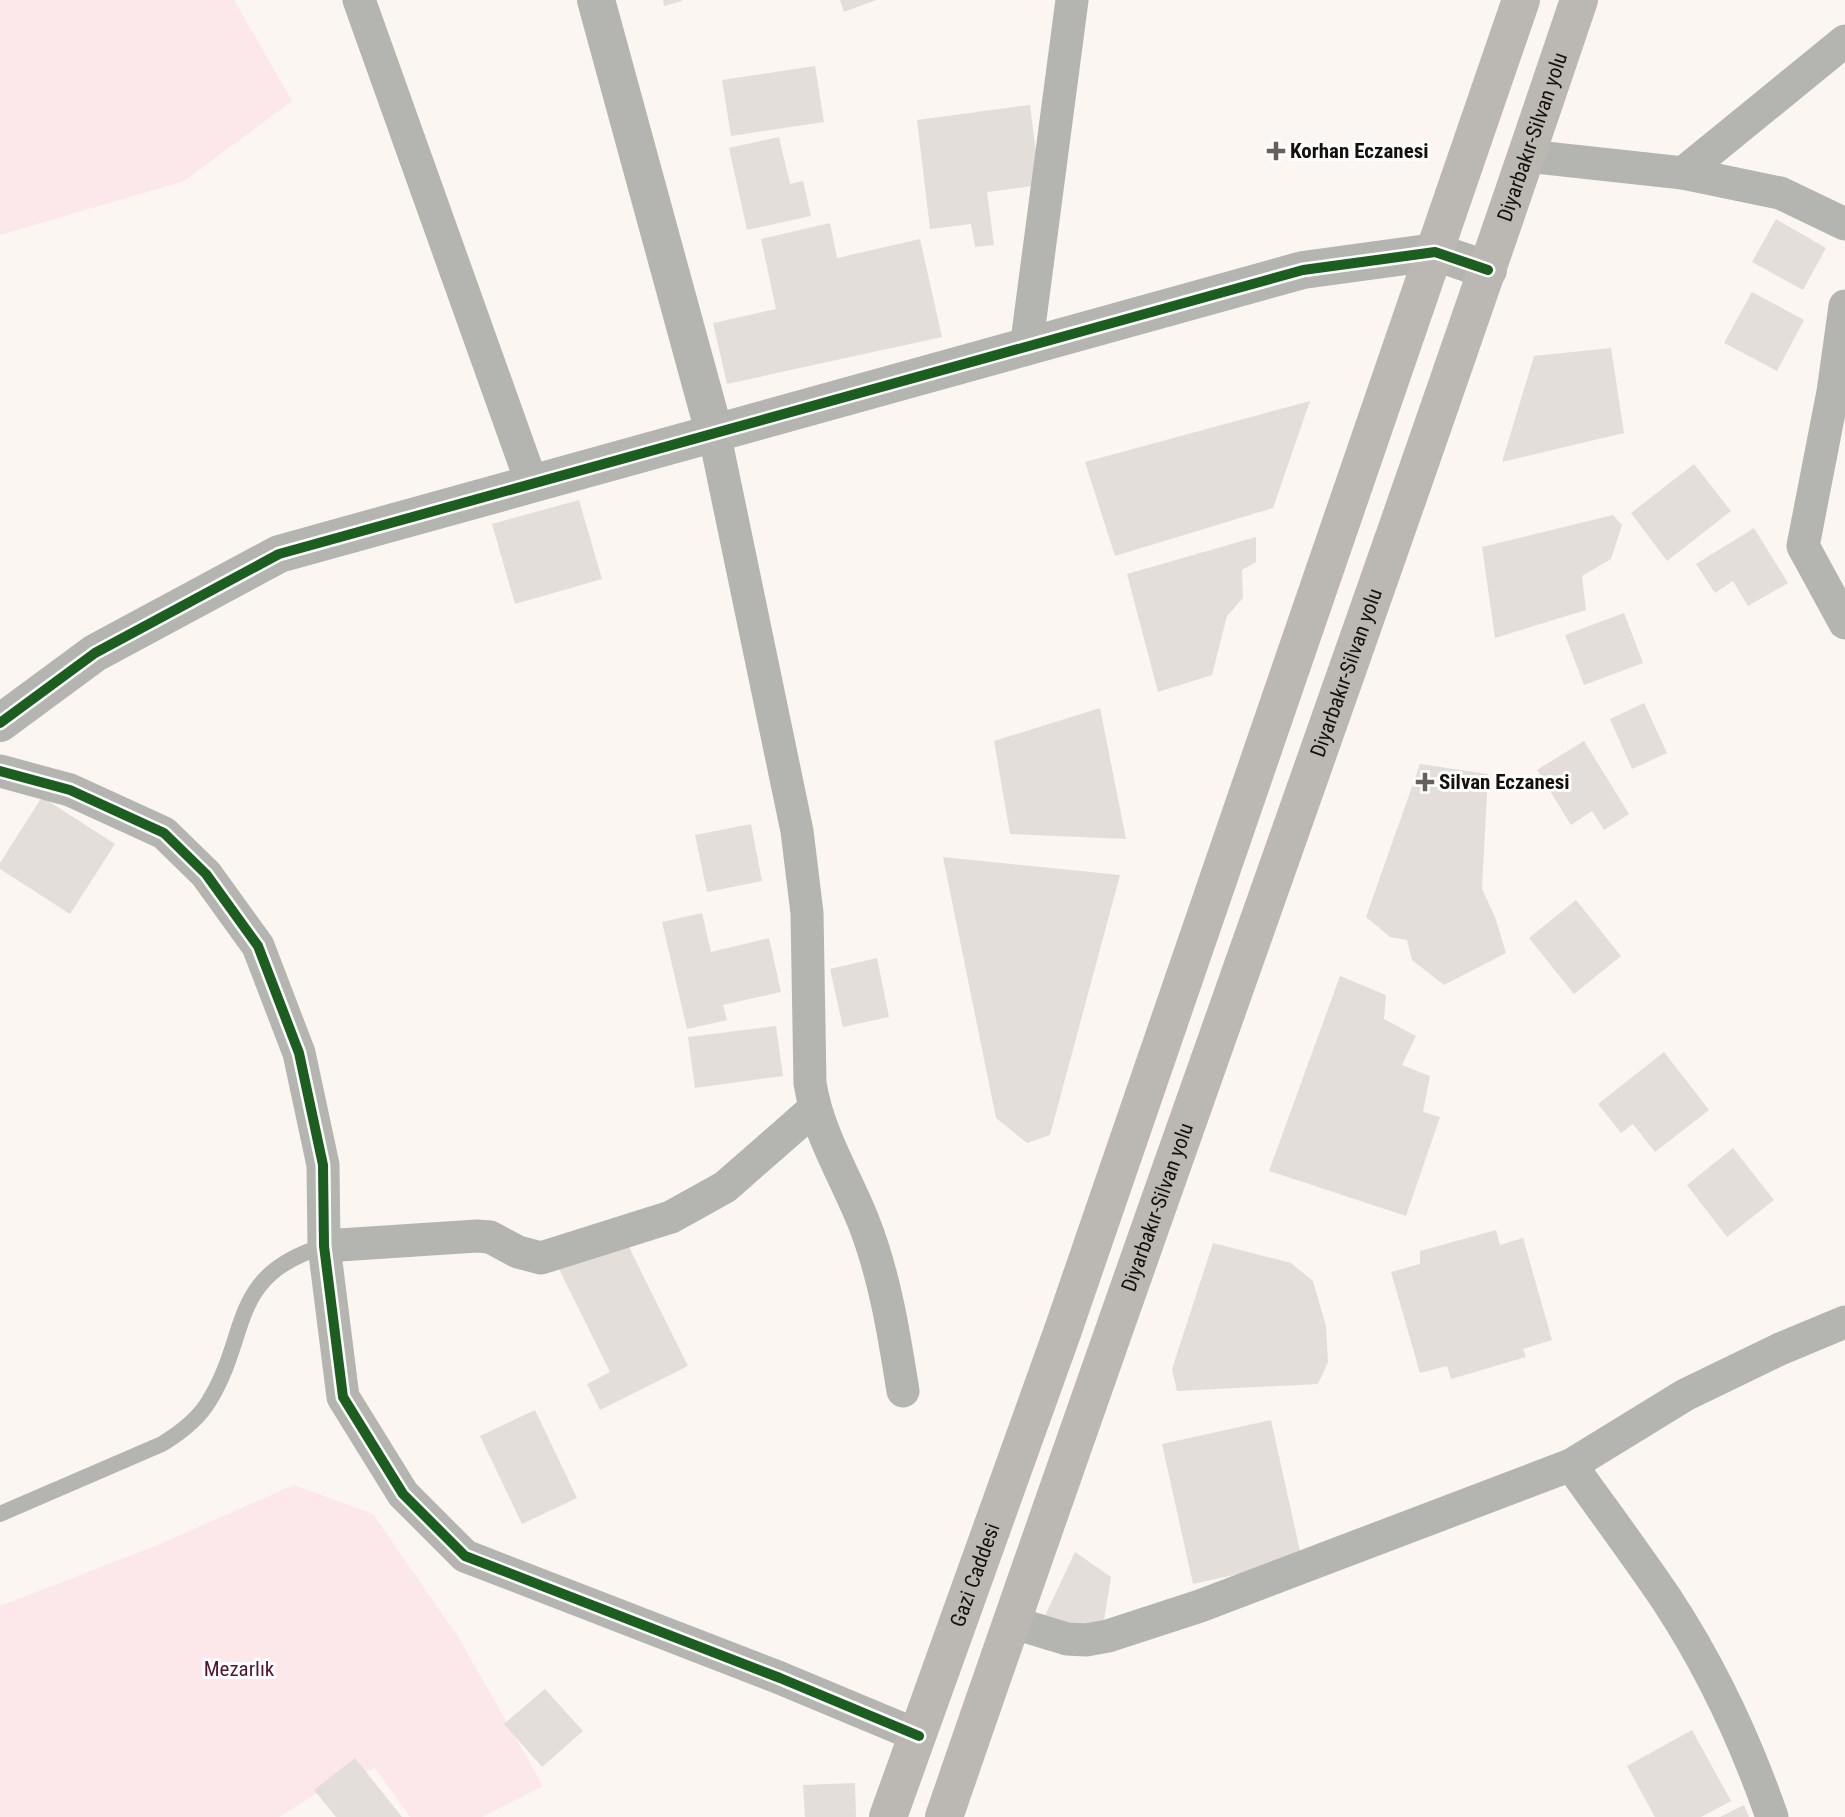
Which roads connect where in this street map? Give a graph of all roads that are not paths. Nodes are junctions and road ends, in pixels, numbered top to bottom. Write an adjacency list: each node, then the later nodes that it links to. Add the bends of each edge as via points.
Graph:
1 (359, 0): 15 (street)
2 (596, 0): 14 (street)
3 (1072, 0): 13 (street)
4 (1521, 0): 10 (highway)
5 (1579, 0): 7 (highway, Diyarbakır-Silvan yolu)
6 (1845, 41): 8 (street)
7 (1527, 156): 8 (street); 11 (highway, Diyarbakır-Silvan yolu)
8 (1683, 173): 9 (street, via 1780,192)
9 (1845, 224)
10 (1435, 252): 11 (street); 13 (street, via 1303,270); 26 (highway, Gazi Caddesi)
11 (1488, 270): 25 (highway, Diyarbakır-Silvan yolu)
12 (1845, 306): 16 (street, via 1802,546)
13 (1026, 349): 14 (street)
14 (714, 432): 15 (street); 19 (street, via 797,831 807,913)
15 (532, 484): 17 (street, via 279,554 95,653)
16 (1845, 623)
17 (0, 723)
18 (0, 771): 20 (street, via 70,790 164,833 206,874 258,946 299,1053 323,1165)
19 (814, 1109): 20 (street, via 749,1168 699,1203 671,1217 541,1258 477,1236); 22 (street, via 864,1223 894,1330)
20 (324, 1246): 24 (lane, via 284,1263 255,1290 244,1307 218,1385 202,1411 180,1433); 26 (street, via 342,1397 403,1494 466,1556)
21 (1845, 1322): 23 (street, via 1685,1395)
22 (902, 1391)
23 (1571, 1465): 25 (street, via 1200,1606 1108,1636 1067,1639); 29 (street, via 1699,1653)
24 (0, 1514)
25 (1011, 1622): 27 (highway)
26 (919, 1736): 28 (highway, Gazi Caddesi)
27 (947, 1816)
28 (888, 1817)
29 (1772, 1817)

